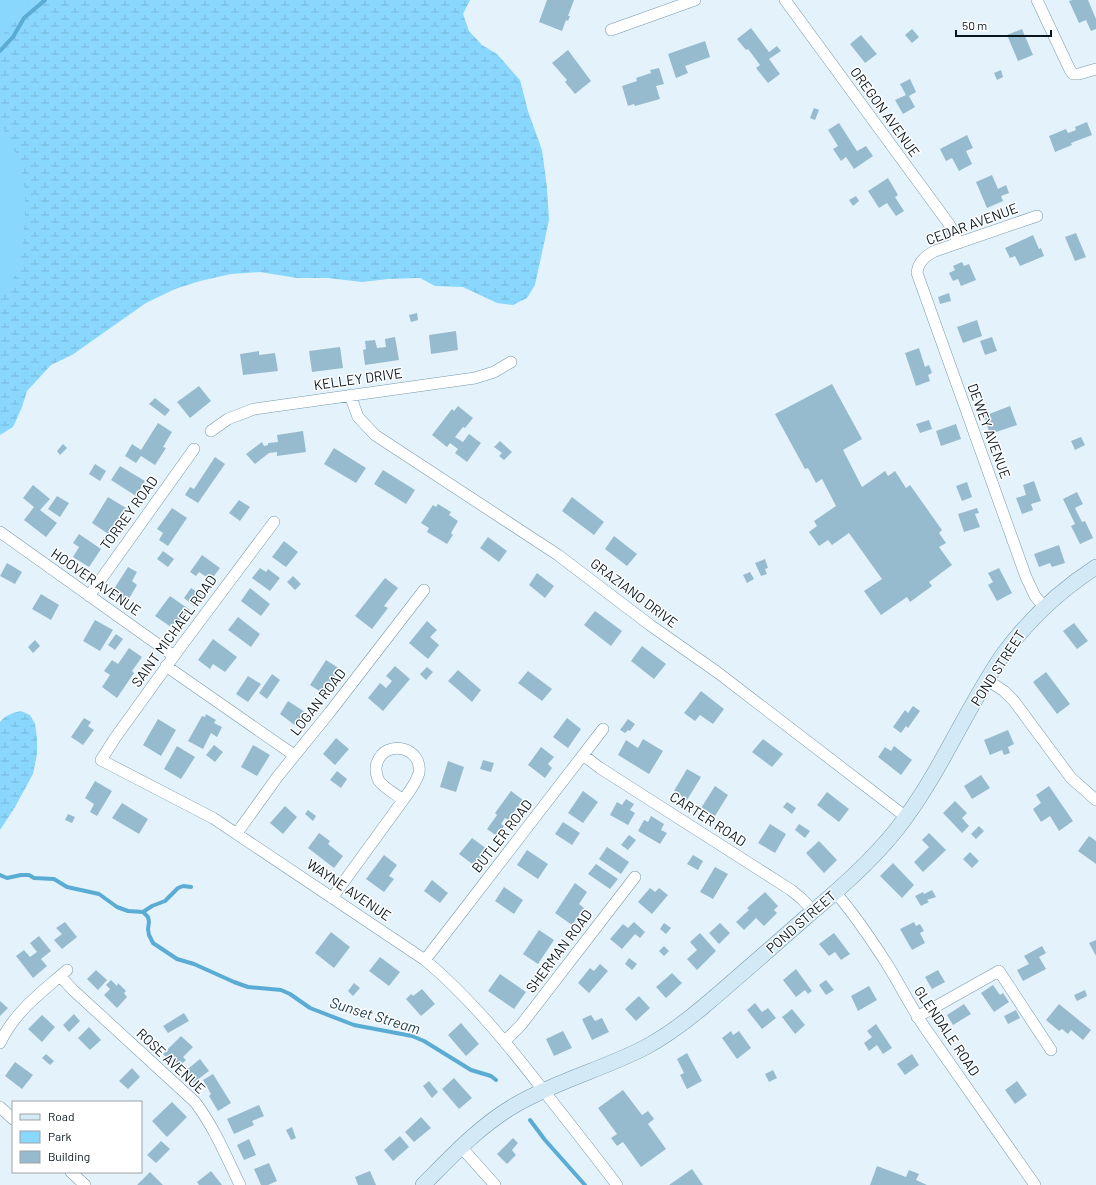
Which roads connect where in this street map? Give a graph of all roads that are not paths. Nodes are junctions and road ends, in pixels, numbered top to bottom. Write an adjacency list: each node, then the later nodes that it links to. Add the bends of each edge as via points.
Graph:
1 (695, 0): 4 (street)
2 (785, 0): 7 (street, OREGON AVENUE, via 949,224)
3 (1037, 0): 5 (street, via 1073,74)
4 (611, 30)
5 (1096, 69)
6 (1037, 216): 7 (street, CEDAR AVENUE)
7 (958, 243): 8 (street, CEDAR AVENUE, via 935,251 923,258)
8 (920, 263): 18 (street, DEWEY AVENUE, via 917,273 926,301 1026,577 1035,596)
9 (511, 362): 10 (street, KELLEY DRIVE, via 494,372 475,378)
10 (350, 395): 11 (street, KELLEY DRIVE, via 254,409 228,419); 28 (street, GRAZIANO DRIVE, via 358,417 375,435 558,555 717,672)
11 (211, 431)
12 (194, 449): 17 (street, TORREY ROAD)
13 (274, 522): 19 (street, SAINT MICHAEL ROAD)
14 (0, 532): 17 (street, HOOVER AVENUE)
15 (1096, 567): 18 (main road, POND STREET)
16 (424, 590): 23 (street, LOGAN ROAD)
17 (89, 596): 19 (street, HOOVER AVENUE)
18 (1044, 607): 21 (main road, POND STREET, via 1016,638)
19 (174, 656): 20 (street, SAINT MICHAEL ROAD)
20 (166, 666): 23 (street); 25 (street, SAINT MICHAEL ROAD)
21 (987, 680): 27 (street, via 1014,701 1071,778); 28 (main road, POND STREET, via 937,770)
22 (603, 730): 24 (street, BUTLER ROAD)
23 (294, 755): 29 (street, LOGAN ROAD)
24 (583, 756): 33 (street, CARTER ROAD, via 791,890); 34 (street, BUTLER ROAD)
25 (101, 760): 29 (street, WAYNE AVENUE, via 202,811)
26 (403, 800): 26 (street, via 417,779 419,767 411,753 395,748 386,751 380,757 376,771 381,784); 32 (street)
27 (1096, 800)
28 (906, 817): 31 (main road, POND STREET, via 878,851)
29 (237, 833): 32 (street, WAYNE AVENUE)
30 (635, 877): 36 (street, SHERMAN ROAD, via 521,1025)
31 (835, 892): 33 (main road, POND STREET); 35 (street, GLENDALE ROAD, via 859,921)
32 (332, 898): 34 (street, WAYNE AVENUE)
33 (814, 911): 39 (main road, POND STREET, via 704,1007 669,1033 632,1054)
34 (425, 960): 36 (street, WAYNE AVENUE)
35 (917, 1017): 38 (street, via 999,971); 49 (street, GLENDALE ROAD)
36 (505, 1041): 39 (street, WAYNE AVENUE)
37 (0, 1043): 45 (street, ROSE AVENUE, via 21,1010 63,973 73,990 195,1102 206,1116)
38 (1051, 1050)
39 (544, 1090): 42 (main road, POND STREET, via 503,1113); 48 (street, WAYNE AVENUE)
40 (0, 1107): 41 (street)
41 (12, 1118)
42 (460, 1148): 46 (main road, POND STREET); 47 (street)
43 (72, 1173): 44 (street)
44 (85, 1185)
45 (240, 1185)
46 (423, 1185)
47 (495, 1185)
48 (617, 1185)
49 (1035, 1185)

